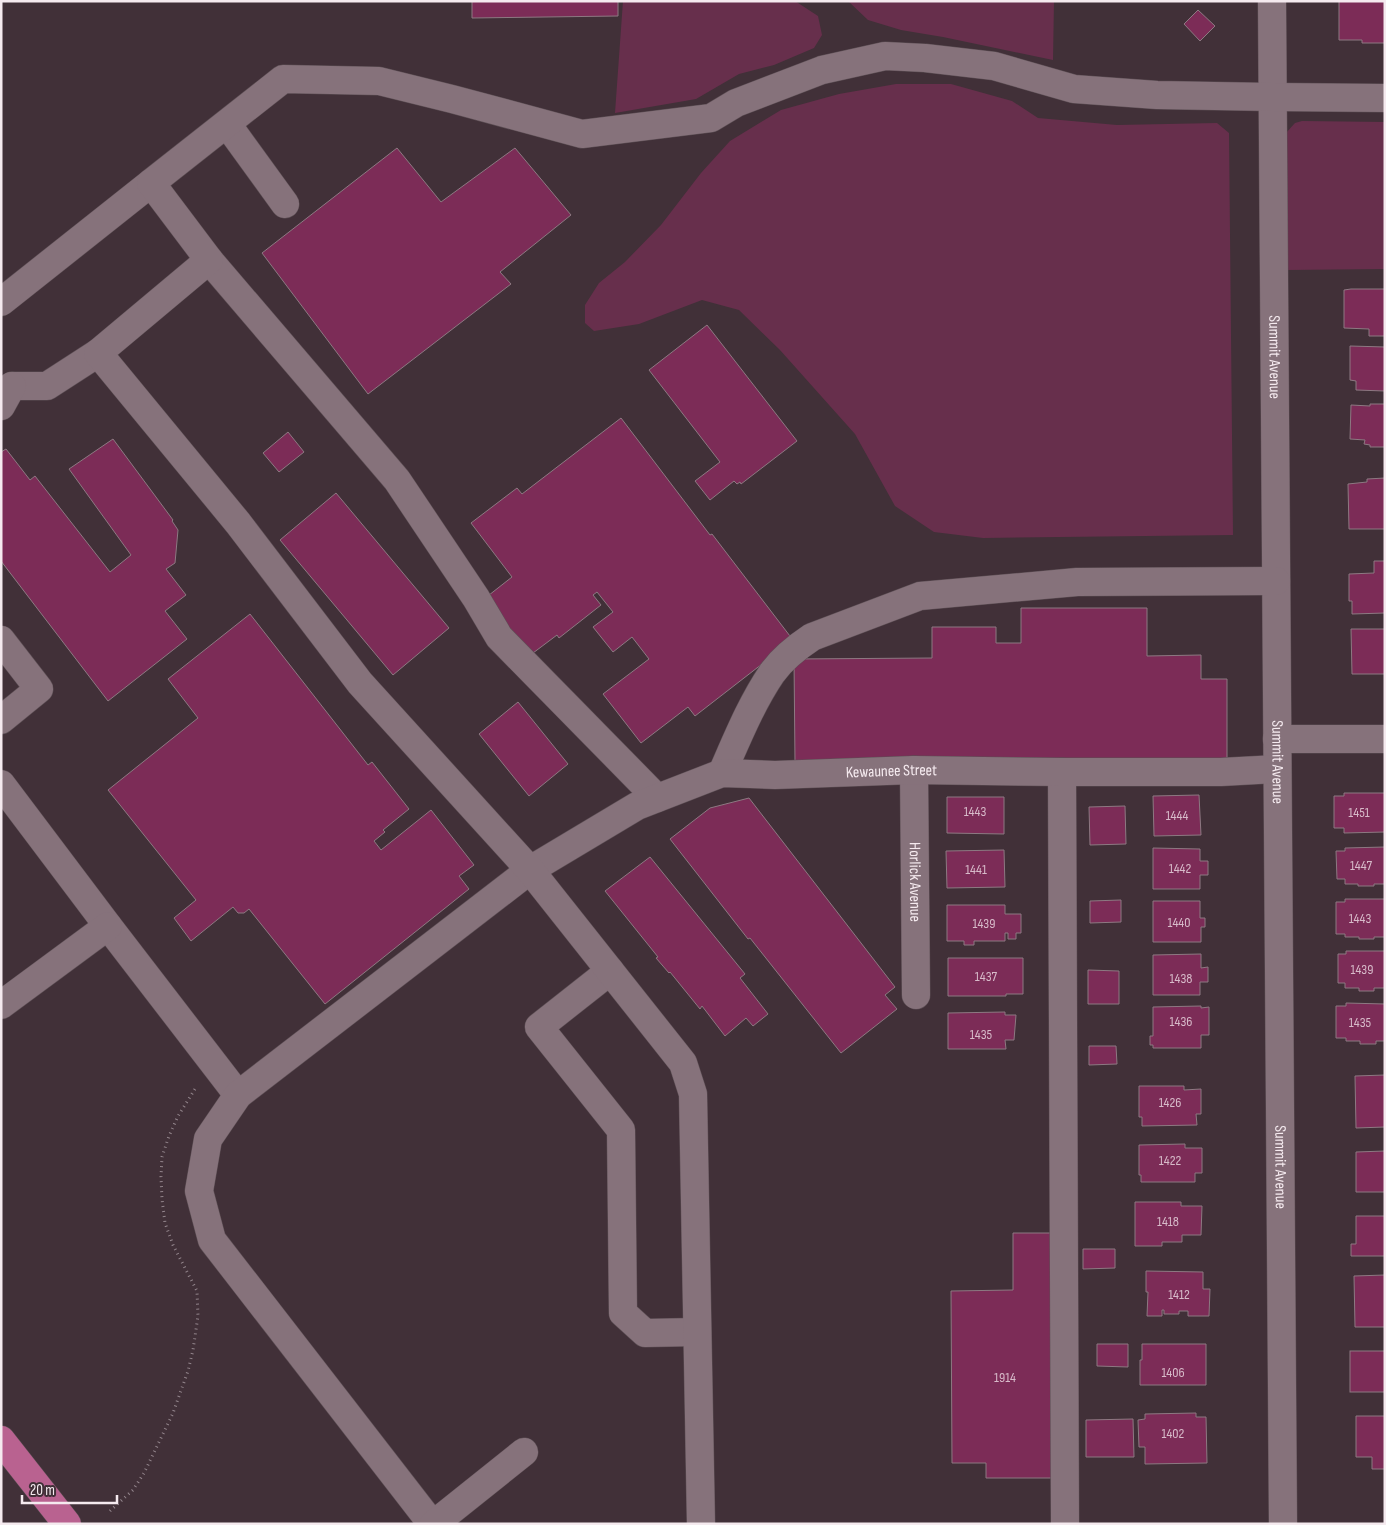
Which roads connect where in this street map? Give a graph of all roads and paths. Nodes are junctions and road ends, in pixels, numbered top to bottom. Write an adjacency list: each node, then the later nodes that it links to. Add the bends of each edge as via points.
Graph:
1 (1272, 1): 2 (street, Summit Avenue)
2 (1274, 98): 3 (street); 4 (street, via 1074,89 994,66 885,56 822,70 736,103 710,118 582,134 379,81 283,80); 11 (street, Summit Avenue)
3 (1385, 98)
4 (227, 124): 5 (street); 6 (street)
5 (151, 183): 7 (street); 8 (street)
6 (285, 204)
7 (209, 260): 9 (street); 21 (street, via 397,480 499,637)
8 (1, 302)
9 (98, 353): 10 (street, via 47,386); 22 (street, via 238,523 360,683)
10 (5, 388)
11 (1276, 580): 14 (street, Summit Avenue); 19 (street, via 1077,582 920,596 812,637 797,647 773,672 752,708)
12 (1, 640): 13 (street, via 39,689)
13 (1, 720)
14 (1277, 739): 15 (street); 16 (street, Summit Avenue)
15 (1385, 739)
16 (1277, 769): 18 (street, Kewaunee Street); 37 (street, Summit Avenue)
17 (914, 770): 18 (street, Kewaunee Street); 19 (street, Kewaunee Street, via 775,775); 25 (street, Horlick Avenue)
18 (1062, 772): 36 (street)
19 (722, 773): 21 (street, Kewaunee Street)
20 (1, 784): 23 (street)
21 (657, 798): 22 (street, Kewaunee Street, via 637,806)
22 (530, 870): 24 (street); 27 (street, Kewaunee Street)
23 (108, 926): 26 (street); 27 (street)
24 (610, 971): 29 (street, via 683,1063 693,1094); 29 (street, via 539,1027 621,1130 623,1313 645,1333)
25 (916, 995)
26 (1, 1005)
27 (238, 1095): 34 (street, Kewaunee Street, via 208,1139 199,1191 212,1240)
28 (178, 1116): 32 (path, via 162,1157 161,1177 166,1222 173,1245 198,1291 193,1350 173,1413 144,1473 133,1490)
29 (697, 1332): 35 (street)
30 (1, 1440): 33 (main road)
31 (524, 1452): 34 (street)
32 (110, 1511)
33 (67, 1524)
34 (433, 1524)
35 (701, 1524)
36 (1065, 1524)
37 (1283, 1524)

